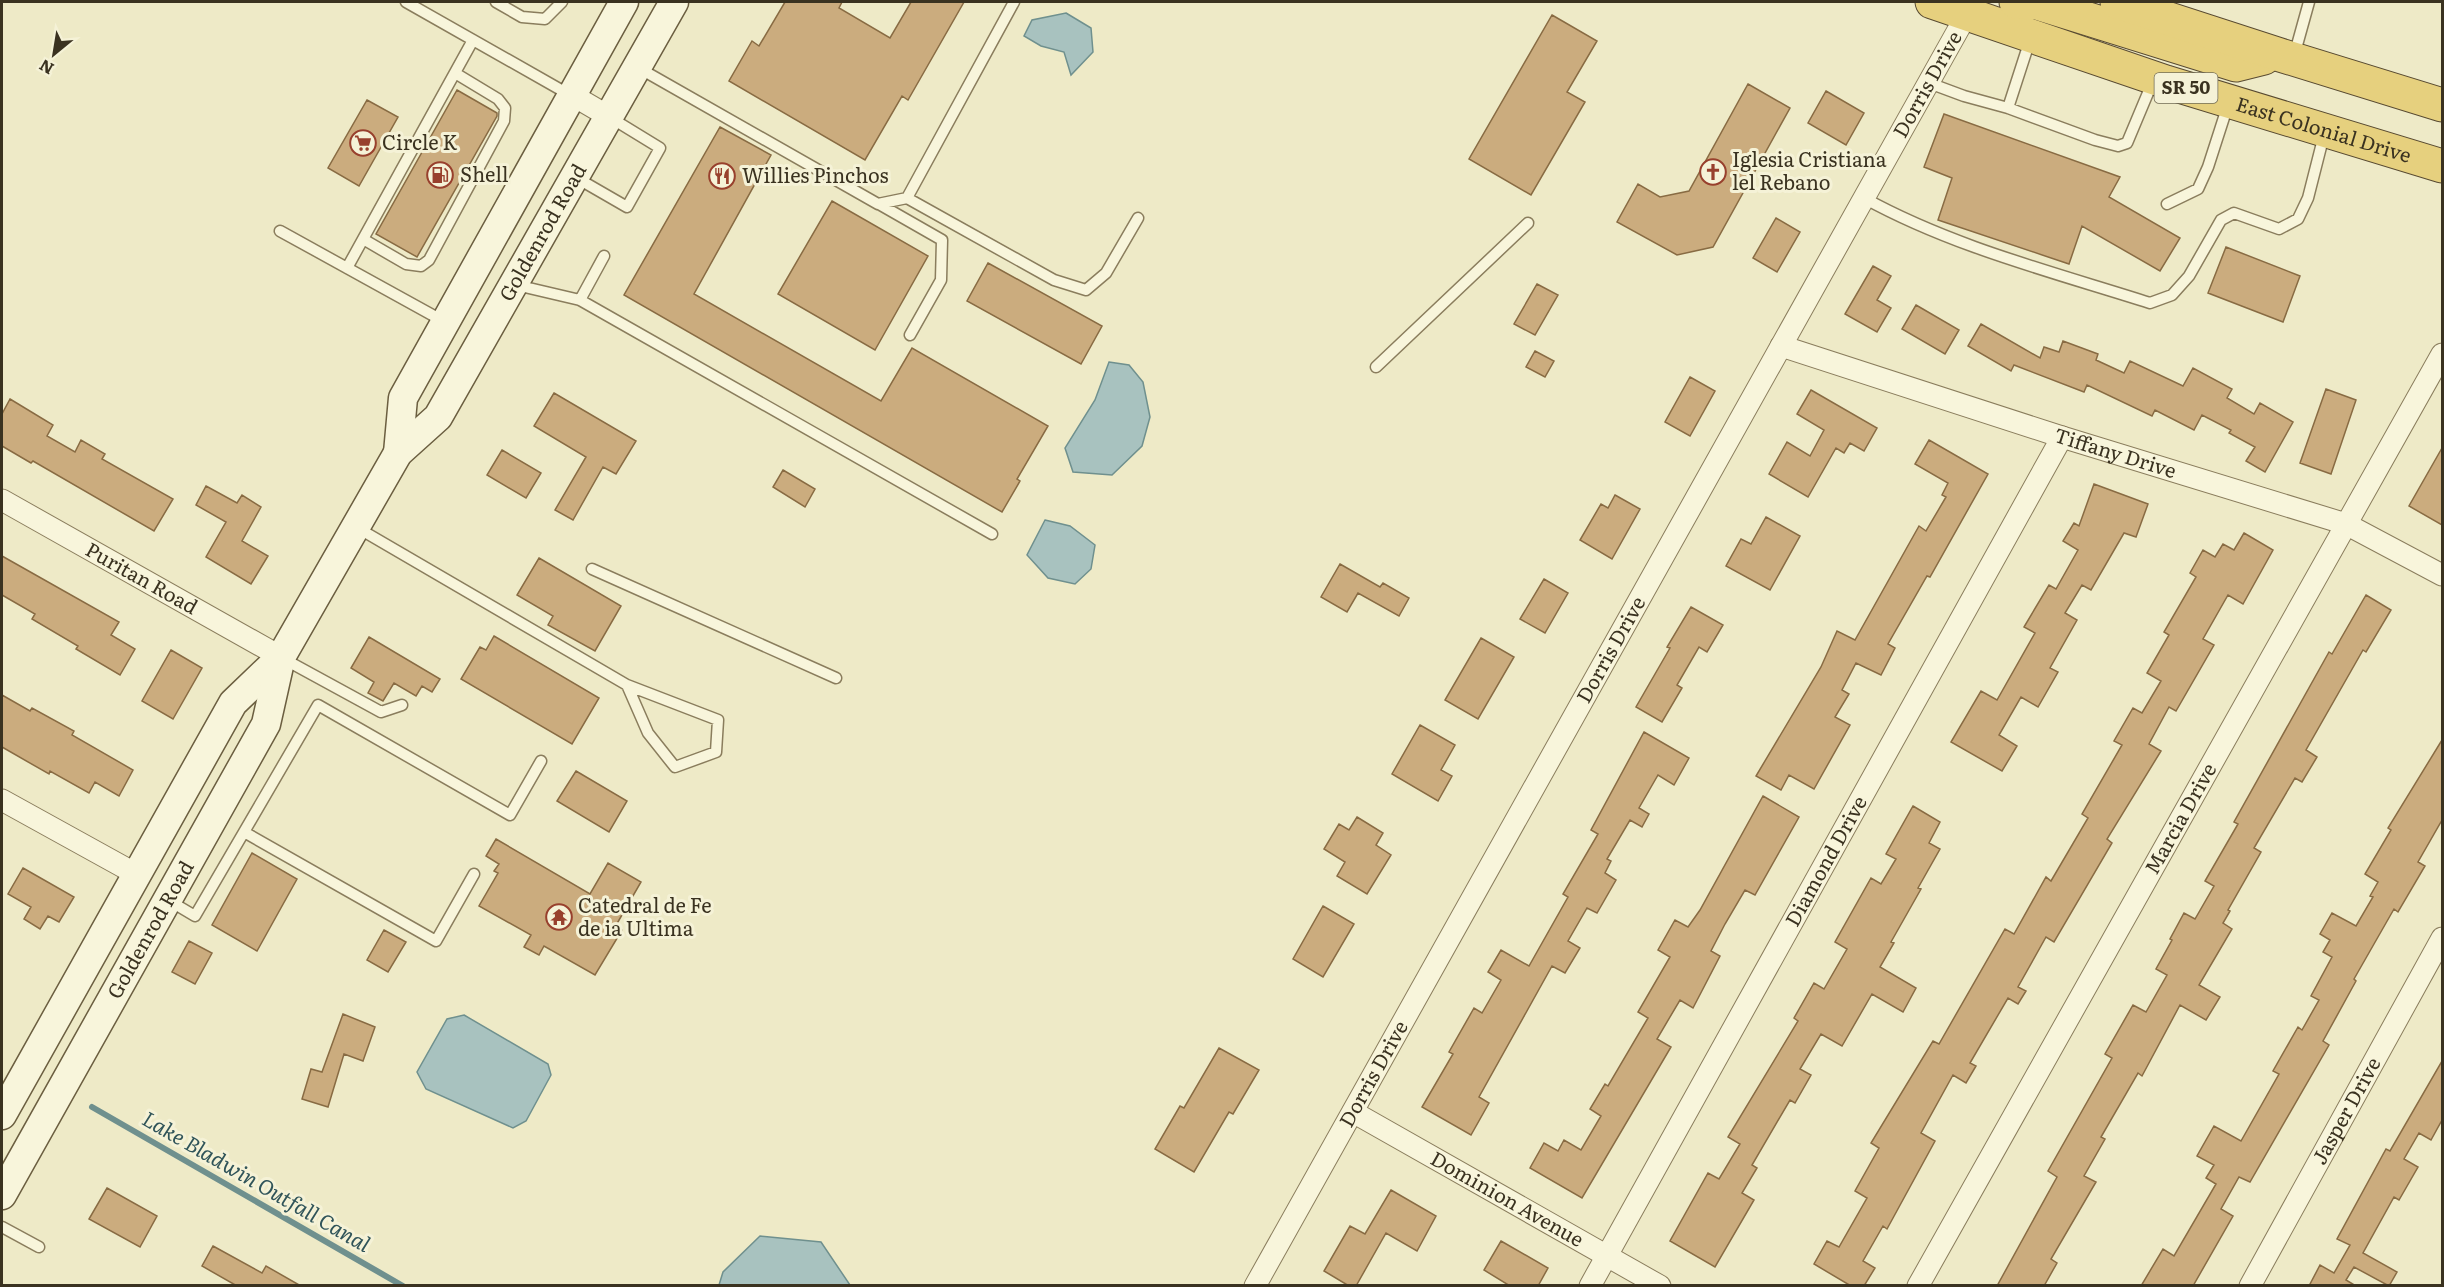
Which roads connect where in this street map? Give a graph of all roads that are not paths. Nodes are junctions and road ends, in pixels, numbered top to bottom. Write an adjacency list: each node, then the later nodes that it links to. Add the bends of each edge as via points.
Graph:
1 (406, 2): 14 (lane)
2 (496, 2): 3 (lane, via 522,17 545,19)
3 (562, 2)
4 (624, 2): 20 (main road, Goldenrod Road)
5 (674, 2): 16 (main road, Goldenrod Road)
6 (1014, 2): 29 (lane)
7 (1932, 2): 12 (highway, East Colonial Drive / SR 50)
8 (2000, 2): 12 (highway)
9 (2016, 2): 15 (highway, via 2037,3 2236,65)
10 (2117, 2): 15 (highway)
11 (2309, 2): 15 (lane)
12 (1967, 14): 13 (highway, East Colonial Drive / SR 50); 19 (street, Dorris Drive)
13 (2031, 37): 18 (highway, East Colonial Drive / SR 50); 23 (lane)
14 (473, 40): 17 (lane); 20 (lane)
15 (2285, 57): 22 (highway)
16 (637, 67): 24 (main road, Goldenrod Road); 31 (lane)
17 (455, 73): 36 (lane); 36 (lane, via 498,99 505,108 504,121 429,260 421,266 406,264)
18 (2155, 78): 21 (highway, East Colonial Drive / SR 50); 23 (lane, via 2127,143 2118,146)
19 (1929, 83): 23 (lane); 30 (street, Dorris Drive)
20 (572, 95): 24 (street); 41 (main road, Goldenrod Road)
21 (2229, 102): 25 (highway, East Colonial Drive / SR 50); 32 (lane, via 2198,189)
22 (2442, 105)
23 (2008, 108)
24 (608, 116): 28 (main road, Goldenrod Road); 28 (lane, via 660,148 627,207)
25 (2325, 131): 26 (highway, via 2361,122); 27 (highway, East Colonial Drive / SR 50); 30 (lane, via 2308,198 2298,219 2279,229 2234,213 2221,220 2188,276 2172,295 2150,303 1983,250 1905,221)
26 (2442, 142)
27 (2442, 166)
28 (574, 177): 39 (main road, Goldenrod Road)
29 (907, 198): 31 (lane); 33 (lane, via 1054,280 1086,290 1106,273)
30 (1864, 198): 43 (street, Dorris Drive)
31 (878, 204): 42 (lane, via 942,240 941,280)
32 (2166, 204)
33 (1138, 218)
34 (1528, 223): 45 (lane)
35 (280, 231): 38 (lane)
36 (363, 239): 38 (lane)
37 (604, 256): 40 (lane)
38 (347, 268): 41 (lane)
39 (513, 285): 40 (lane); 47 (main road, Goldenrod Road, via 438,417)
40 (580, 300): 51 (lane)
41 (446, 322): 47 (main road, Goldenrod Road, via 403,398)
42 (910, 335)
43 (1781, 346): 46 (street, Tiffany Drive); 65 (street, Dorris Drive)
44 (2442, 354): 49 (street, Marcia Drive)
45 (1376, 368)
46 (2062, 437): 49 (street, Tiffany Drive); 70 (street, Diamond Drive)
47 (398, 453): 50 (main road, Goldenrod Road)
48 (2, 500): 54 (street, Puritan Road)
49 (2346, 524): 53 (street, Tiffany Drive); 74 (street, Marcia Drive)
50 (356, 527): 54 (main road, Goldenrod Road); 56 (lane)
51 (992, 534)
52 (592, 569): 55 (lane)
53 (2442, 576)
54 (281, 657): 57 (lane, via 381,712); 61 (main road, Goldenrod Road, via 233,703); 63 (main road, Goldenrod Road, via 266,724)
55 (836, 678)
56 (627, 685): 56 (lane, via 648,733 675,767 716,752 718,720)
57 (402, 705)
58 (541, 761): 60 (lane, via 510,815 318,705)
59 (2, 800): 61 (street)
60 (244, 832): 62 (lane, via 436,941); 63 (lane, via 195,916)
61 (136, 874): 66 (main road, Goldenrod Road)
62 (474, 874)
63 (168, 900): 67 (main road, Goldenrod Road)
64 (2442, 938): 75 (street, Jasper Drive)
65 (1353, 1112): 70 (street, Dominion Avenue); 71 (street, Dorris Drive)
66 (2, 1115)
67 (2, 1195)
68 (2, 1227): 69 (lane)
69 (39, 1247)
70 (1607, 1255): 72 (street, Diamond Drive); 73 (street, Dominion Avenue)
71 (1256, 1286)
72 (1590, 1286)
73 (1660, 1286)
74 (1918, 1286)
75 (2250, 1286)

